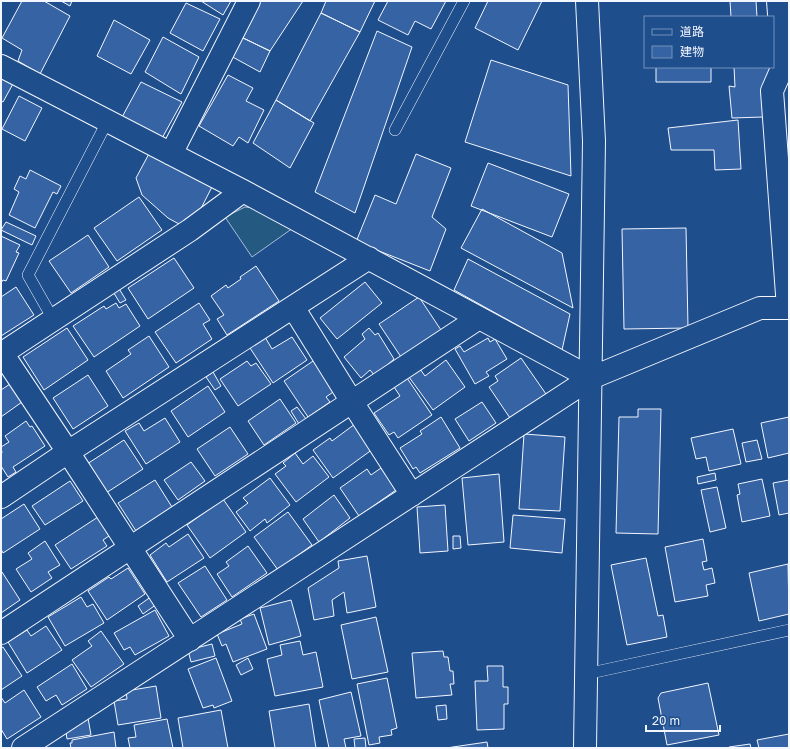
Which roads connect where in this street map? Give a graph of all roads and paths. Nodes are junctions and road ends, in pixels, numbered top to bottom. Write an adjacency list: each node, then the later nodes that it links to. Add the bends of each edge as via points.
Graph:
1 (249, 1): 8 (street)
2 (464, 1): 7 (lane)
3 (587, 1): 16 (street, via 594,141)
4 (778, 1): 12 (street, via 783,66 772,91)
5 (1, 66): 6 (street)
6 (107, 122): 8 (street); 14 (lane, via 28,274)
7 (395, 130)
8 (171, 154): 9 (street)
9 (243, 191): 10 (street); 14 (street, via 190,230)
10 (369, 258): 11 (street); 13 (street)
11 (293, 307): 17 (street); 18 (street)
12 (789, 308): 16 (street, via 760,308)
13 (479, 318): 16 (street); 17 (street)
14 (53, 319): 15 (street)
15 (2, 354): 18 (street)
16 (591, 378): 19 (street); 25 (street)
17 (352, 402): 19 (street); 21 (street)
18 (68, 452): 20 (street); 21 (street)
19 (412, 495): 24 (street)
20 (1, 497)
21 (130, 548): 23 (street); 24 (street)
22 (789, 630): 25 (lane)
23 (1, 632)
24 (190, 640): 26 (street)
25 (586, 674): 28 (street)
26 (54, 739): 27 (street)
27 (24, 748)
28 (584, 748)

